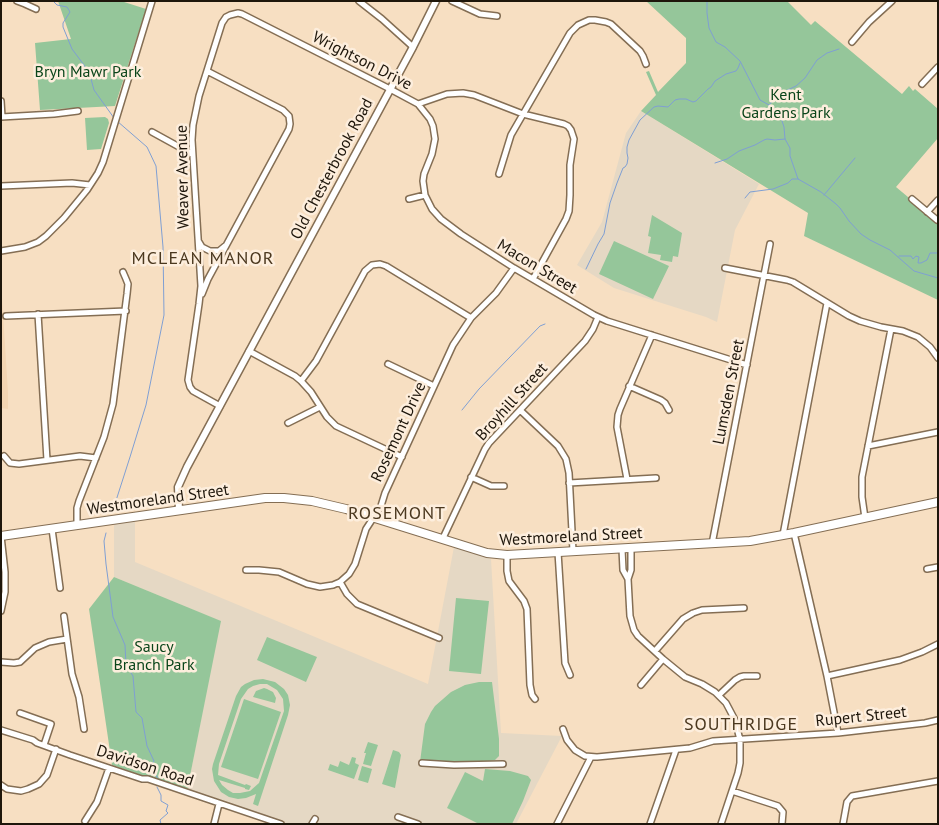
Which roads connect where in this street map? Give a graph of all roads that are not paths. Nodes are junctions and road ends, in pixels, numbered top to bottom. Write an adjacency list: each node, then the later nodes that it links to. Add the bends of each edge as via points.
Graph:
1 (17, 1): 7 (street)
2 (152, 1): 27 (street, via 101,166)
3 (359, 1): 11 (street)
4 (436, 1): 11 (street, Old Chesterbrook Road)
5 (452, 1): 8 (street, via 480,14)
6 (892, 1): 10 (street)
7 (36, 9)
8 (497, 16)
9 (222, 23): 14 (street, Weaver Avenue); 16 (street, Wrightson Drive, via 230,15 242,14)
10 (852, 42)
11 (413, 47): 16 (street, Old Chesterbrook Road)
12 (646, 64): 20 (street, via 640,51 611,24 595,20 582,22 570,33)
13 (938, 67): 15 (street)
14 (207, 71): 25 (street, Weaver Avenue, via 195,110); 36 (street, via 289,116 290,126)
15 (922, 84)
16 (390, 88): 18 (street, Wrightson Drive); 53 (street, Old Chesterbrook Road)
17 (1, 101): 21 (street)
18 (418, 104): 20 (street, Wrightson Drive, via 447,94 463,93); 29 (street, via 430,119 435,139 424,174)
19 (78, 111): 21 (street)
20 (523, 114): 23 (street, Wrightson Drive, via 564,124); 26 (street, via 509,142)
21 (2, 117)
22 (576, 126): 23 (street)
23 (571, 130): 43 (street, via 574,139 566,219)
24 (152, 132): 25 (street)
25 (192, 154): 35 (street, Weaver Avenue)
26 (499, 174)
27 (90, 185): 28 (street); 38 (street, via 42,240 25,248)
28 (1, 186)
29 (425, 195): 31 (street); 39 (street, Macon Street, via 440,219)
30 (912, 199): 33 (street)
31 (409, 200)
32 (938, 200): 33 (street)
33 (927, 212): 34 (street)
34 (937, 220)
35 (198, 240): 36 (street, via 210,251 219,251); 45 (street, Weaver Avenue)
36 (227, 244): 45 (street)
37 (770, 244): 42 (street, Lumsden Street)
38 (1, 251)
39 (514, 268): 43 (street, Macon Street); 50 (street, Rosemont Drive, via 496,293)
40 (725, 268): 42 (street)
41 (123, 272): 46 (street, via 128,284)
42 (764, 276): 44 (street, via 793,282); 56 (street, Lumsden Street)
43 (533, 279): 49 (street, Macon Street)
44 (827, 303): 51 (street, via 860,321); 83 (street)
45 (199, 304): 60 (street, Weaver Avenue, via 188,380 193,391)
46 (126, 311): 47 (street); 69 (street, via 112,410)
47 (38, 314): 48 (street); 70 (street)
48 (6, 316)
49 (598, 317): 52 (street, Macon Street); 62 (street, Broyhill Street, via 585,341)
50 (471, 318): 57 (street, via 386,266 372,265 365,271 316,362); 58 (street, Rosemont Drive, via 453,345)
51 (890, 329): 54 (street, via 918,337); 66 (street)
52 (652, 335): 56 (street, Macon Street); 59 (street)
53 (250, 351): 57 (street); 60 (street, Old Chesterbrook Road)
54 (938, 358)
55 (388, 364): 58 (street)
56 (747, 365): 86 (street, Lumsden Street)
57 (301, 381): 61 (street)
58 (434, 386): 68 (street, Rosemont Drive)
59 (630, 386): 63 (street, via 661,400); 73 (street, via 617,422)
60 (220, 406): 77 (street, Old Chesterbrook Road, via 180,481)
61 (320, 407): 64 (street); 68 (street, via 336,426)
62 (520, 410): 71 (street, Broyhill Street, via 481,455); 74 (street, via 563,452)
63 (669, 410)
64 (288, 423)
65 (938, 432): 66 (street)
66 (868, 446): 79 (street, via 862,477)
67 (4, 456): 70 (street, via 14,464)
68 (402, 457): 78 (street, Rosemont Drive)
69 (96, 458): 70 (street, via 80,456); 80 (street, via 77,508)
70 (47, 460)
71 (471, 477): 75 (street, via 491,486); 85 (street, Broyhill Street)
72 (656, 478): 73 (street)
73 (626, 479): 74 (street)
74 (569, 482): 89 (street)
75 (504, 486)
76 (938, 502): 79 (main road, Westmoreland Street)
77 (179, 510): 78 (main road, Westmoreland Street, via 279,498 312,501); 80 (main road, Westmoreland Street)
78 (373, 517): 85 (main road, Westmoreland Street); 96 (street, Rosemont Drive, via 366,529 356,564)
79 (865, 518): 82 (main road, Westmoreland Street)
80 (77, 526): 81 (main road, Westmoreland Street)
81 (52, 529): 84 (main road, Westmoreland Street); 97 (street)
82 (794, 533): 83 (main road, Westmoreland Street); 110 (street)
83 (783, 535): 86 (main road, Westmoreland Street)
84 (1, 536): 98 (street, via 5,572)
85 (443, 538): 91 (main road, Westmoreland Street, via 487,553)
86 (712, 544): 88 (main road, Westmoreland Street)
87 (622, 548): 88 (main road, Westmoreland Street); 89 (main road, Westmoreland Street); 95 (street)
88 (631, 548): 95 (street)
89 (573, 551): 90 (main road, Westmoreland Street)
90 (558, 552): 91 (main road, Westmoreland Street); 108 (street, via 564,663)
91 (507, 555): 113 (street, via 509,581 527,609 530,686)
92 (938, 567): 93 (street)
93 (927, 569)
94 (246, 570): 96 (street, via 278,572 320,586)
95 (628, 579): 105 (street, via 632,623 638,636)
96 (340, 582): 102 (street, via 357,604)
97 (60, 588)
98 (2, 603): 100 (street)
99 (744, 608): 105 (street, via 693,613)
100 (1, 611)
101 (64, 616): 103 (street)
102 (439, 638)
103 (67, 639): 107 (street, via 35,648 20,662); 116 (street)
104 (938, 644): 110 (street, via 900,660)
105 (655, 651): 106 (street)
106 (663, 659): 111 (street); 112 (street, via 685,677)
107 (1, 662)
108 (570, 675)
109 (757, 676): 112 (street, via 735,680)
110 (827, 676): 119 (street)
111 (641, 685)
112 (719, 695): 120 (street, via 735,720)
113 (535, 699)
114 (20, 713): 121 (street, via 51,724)
115 (938, 720): 119 (street, Rupert Street)
116 (84, 729)
117 (563, 729): 124 (street, via 574,750)
118 (1, 730): 121 (street, Davidson Road)
119 (838, 733): 120 (street, Rupert Street)
120 (740, 740): 123 (street, Rupert Street); 130 (street, via 740,763)
121 (44, 745): 122 (street, Davidson Road)
122 (56, 749): 127 (street, Davidson Road); 129 (street, via 48,774 39,784 21,791)
123 (676, 750): 124 (street, Rupert Street); 138 (street)
124 (591, 757): 137 (street)
125 (422, 764): 126 (street)
126 (503, 764)
127 (109, 768): 131 (street, Davidson Road); 133 (street, via 97,802)
128 (938, 782): 141 (street, via 852,796 847,802)
129 (1, 785)
130 (732, 791): 139 (street); 140 (street, via 780,804)
131 (219, 804): 134 (street); 135 (street, Davidson Road)
132 (398, 817): 136 (street)
133 (86, 821)
134 (214, 824)
135 (281, 824)
136 (418, 824)
137 (557, 824)
138 (650, 824)
139 (721, 824)
140 (782, 824)
141 (843, 824)

